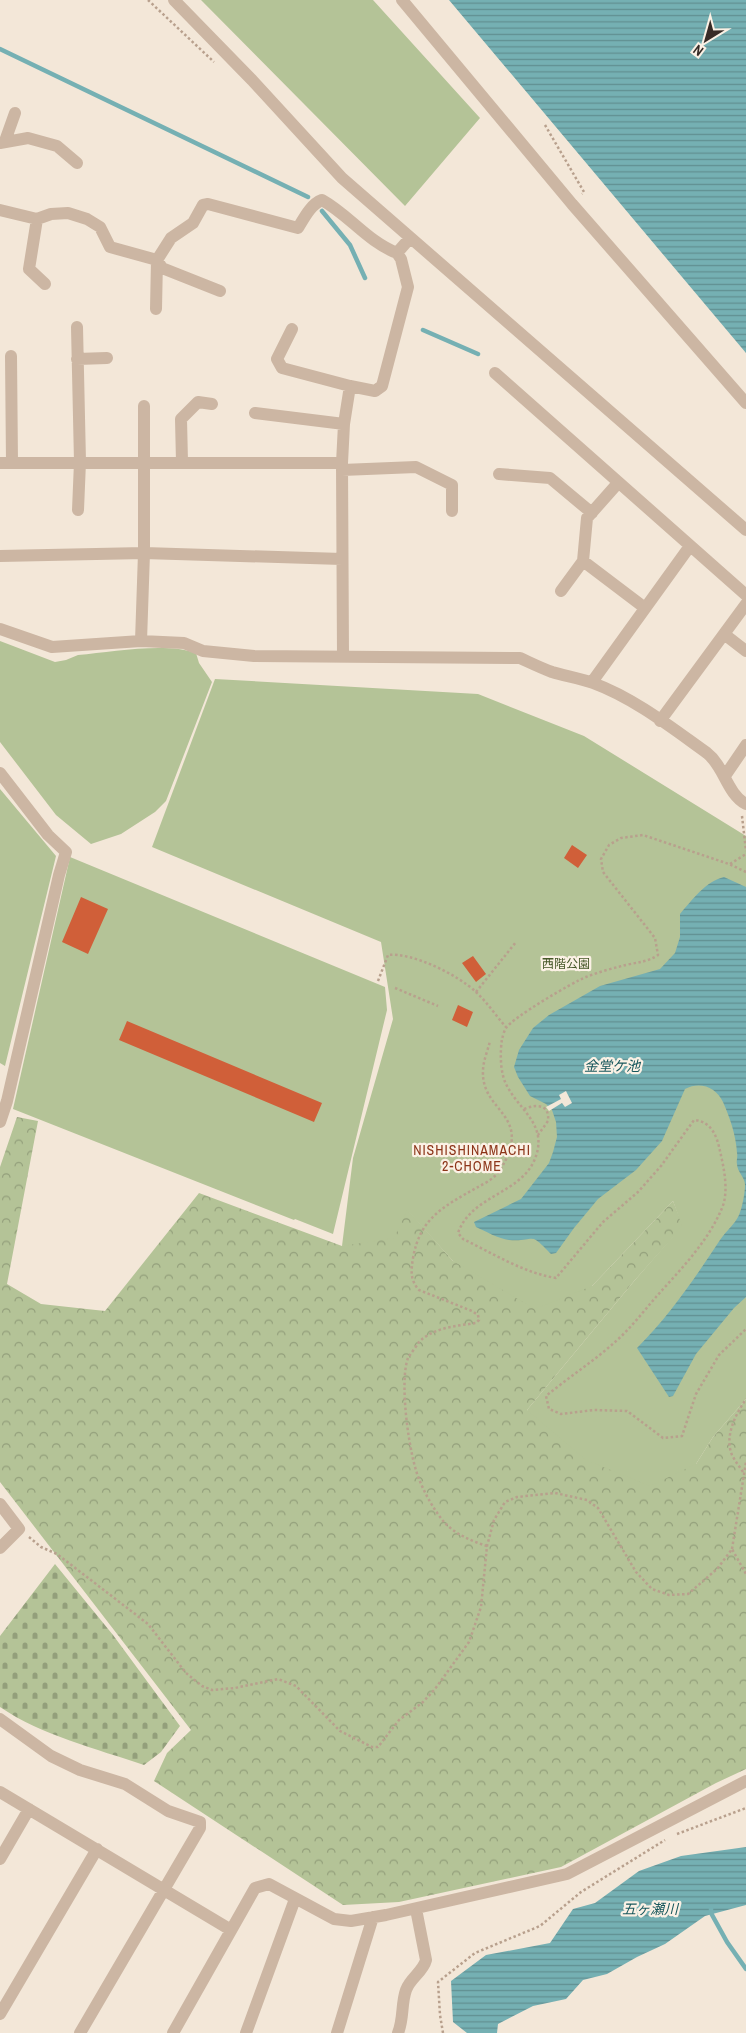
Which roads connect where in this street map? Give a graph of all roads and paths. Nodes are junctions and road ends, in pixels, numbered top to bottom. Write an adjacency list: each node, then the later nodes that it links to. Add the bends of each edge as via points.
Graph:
1 (174, 0): 10 (street, via 342,178)
2 (402, 0): 7 (street)
3 (15, 113): 5 (street)
4 (545, 125): 7 (path, via 584,192)
5 (2, 142): 6 (street, via 28,138 57,146)
6 (77, 163)
7 (572, 204): 23 (street)
8 (0, 210): 9 (street)
9 (37, 219): 12 (street, via 68,213 81,217 100,226 110,247); 13 (street, via 29,269)
10 (410, 238): 11 (street); 38 (street)
11 (397, 253): 12 (street, via 370,238 322,200 308,211 298,228 203,205 193,223 171,238); 22 (street, via 408,287 382,386 375,391)
12 (157, 260): 14 (street, via 162,268); 15 (street)
13 (45, 284)
14 (220, 291)
15 (156, 309)
16 (77, 327): 20 (street)
17 (292, 329): 22 (street, via 277,359 282,368)
18 (11, 356): 31 (street)
19 (107, 358): 20 (street)
20 (77, 359): 28 (street)
21 (495, 373): 34 (street)
22 (350, 386): 27 (street)
23 (746, 402)
24 (212, 404): 30 (street, via 198,402 181,419)
25 (144, 406): 29 (street)
26 (255, 413): 27 (street)
27 (344, 424): 32 (street)
28 (80, 462): 29 (street); 31 (street); 35 (street)
29 (144, 462): 30 (street); 40 (street)
30 (182, 462): 32 (street)
31 (6, 463)
32 (342, 466): 36 (street, via 416,467 452,485); 42 (street)
33 (499, 474): 37 (street, via 550,478)
34 (618, 482): 37 (street); 39 (street)
35 (78, 510)
36 (452, 511)
37 (592, 513): 43 (street, via 588,518)
38 (746, 530)
39 (690, 546): 45 (street); 47 (street)
40 (144, 553): 41 (street); 42 (street); 50 (street)
41 (0, 556)
42 (342, 559): 52 (street)
43 (583, 561): 44 (street); 47 (street)
44 (561, 591)
45 (746, 596)
46 (746, 604): 49 (street)
47 (645, 608): 53 (street)
48 (0, 628): 50 (street, via 52,647)
49 (724, 634): 51 (street); 54 (street)
50 (141, 641): 52 (street, via 184,643 203,651 254,656)
51 (746, 651)
52 (343, 656): 53 (street, via 520,658 553,672)
53 (592, 682): 54 (street, via 619,694)
54 (660, 721): 57 (street, via 710,755)
55 (746, 746): 57 (street)
56 (0, 773): 70 (street, via 48,835 66,852)
57 (725, 776): 58 (street)
58 (744, 803): 59 (path)
59 (746, 852): 60 (path)
60 (729, 864): 61 (path); 67 (path, via 643,835 621,838 609,844 601,859 603,872 655,938 658,955 650,961 584,978)
61 (746, 872)
62 (516, 942): 65 (path)
63 (378, 981): 65 (path, via 388,956 397,954 457,978)
64 (395, 988): 66 (path)
65 (476, 992): 67 (path)
66 (438, 1006)
67 (506, 1027): 69 (path, via 502,1038 505,1084)
68 (490, 1041): 78 (path, via 484,1081 505,1116 512,1134 511,1150 489,1181 432,1217 420,1234 412,1268 413,1283 419,1290 472,1311 479,1320 436,1331 424,1338 408,1358 405,1382 412,1455 422,1486 436,1511 454,1531)
69 (524, 1109): 71 (path, via 531,1117); 71 (path, via 536,1105 547,1109 548,1121)
70 (0, 1122)
71 (538, 1136): 72 (path, via 534,1162 517,1181 481,1203 462,1222 458,1233 463,1239 543,1276 556,1278 603,1222 638,1192 661,1166 694,1120 704,1120 712,1127 725,1181 723,1207 687,1263 615,1342 546,1396 550,1409 561,1414 627,1411 663,1438 682,1436 696,1394 719,1355)
72 (746, 1329)
73 (746, 1399): 75 (path, via 731,1430 730,1441 732,1454)
74 (746, 1462): 75 (path)
75 (744, 1473): 80 (path)
76 (0, 1504): 77 (street)
77 (19, 1529): 78 (path, via 148,1624 186,1673 202,1686 212,1690 278,1679 296,1686 340,1731 378,1748 399,1720 436,1689 469,1642 481,1607); 79 (street)
78 (487, 1546): 80 (path, via 494,1520 505,1502 517,1497 555,1493 587,1500 598,1508 636,1572 652,1589 668,1596 688,1594 717,1569)
79 (0, 1548)
80 (732, 1549): 81 (path)
81 (746, 1574)
82 (0, 1719): 91 (street, via 51,1756 80,1770 125,1784 168,1811 200,1822 200,1828)
83 (746, 1780): 93 (street, via 567,1874)
84 (0, 1792): 86 (street)
85 (746, 1808): 87 (path)
86 (29, 1809): 89 (street); 90 (street)
87 (673, 1835)
88 (665, 1840): 102 (path, via 581,1892 540,1926 475,1953 438,1982)
89 (97, 1849): 91 (street); 96 (street)
90 (0, 1859)
91 (166, 1889): 95 (street); 97 (street)
92 (296, 1899): 94 (street, via 334,1918 351,1921); 95 (street, via 269,1884 255,1888); 99 (street)
93 (416, 1908): 94 (street); 101 (street, via 426,1960 407,1987)
94 (373, 1917): 100 (street)
95 (232, 1930): 98 (street)
96 (0, 2014)
97 (80, 2033)
98 (172, 2033)
99 (246, 2033)
100 (338, 2033)
101 (398, 2033)
102 (443, 2033)

